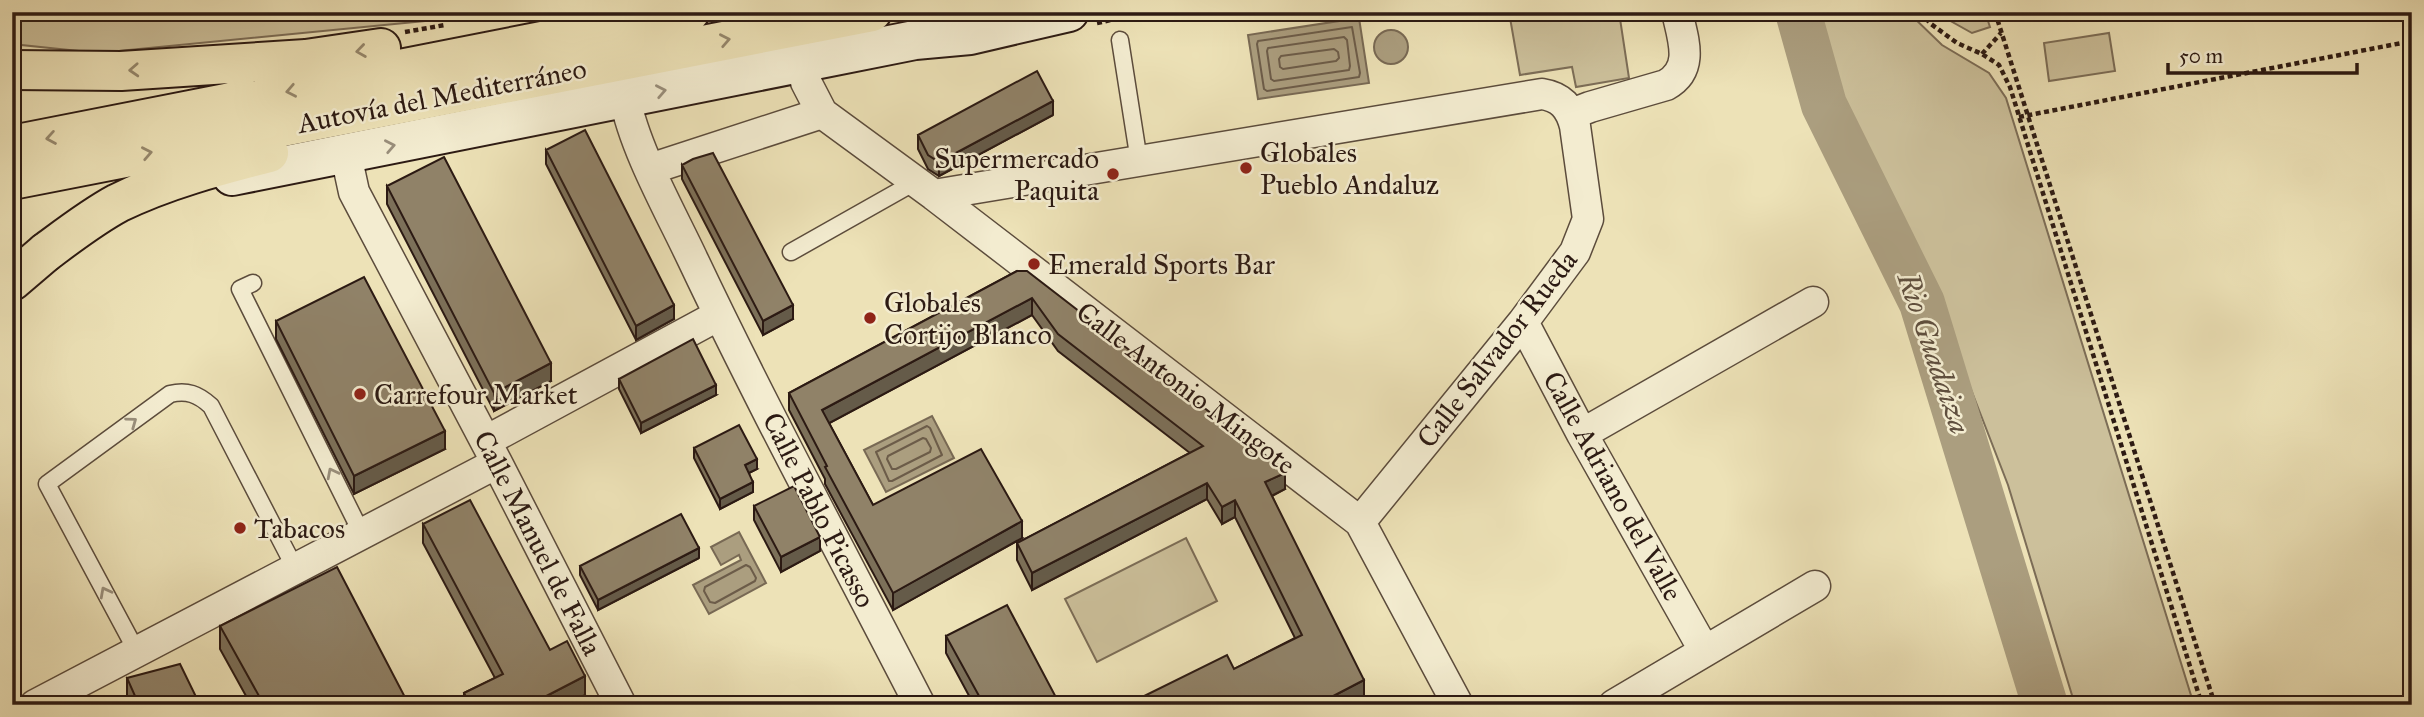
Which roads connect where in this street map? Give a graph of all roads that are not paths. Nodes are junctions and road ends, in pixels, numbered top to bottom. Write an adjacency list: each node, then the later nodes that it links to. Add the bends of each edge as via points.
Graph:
1 (690, 12): 5 (main road, Autovía del Mediterráneo)
2 (872, 12): 10 (main road, Autovía del Mediterráneo, one-way to 2)
3 (1069, 12): 7 (street, via 970,35 915,40)
4 (1677, 12): 12 (street, via 1686,56 1674,81)
5 (550, 39): 8 (main road, one-way to 8, via 474,35 267,62 121,71); 13 (main road, Autovía del Mediterráneo, one-way to 13)
6 (1119, 40): 15 (lane)
7 (802, 63): 9 (street, one-way to 7); 11 (street, Calle Antonio Mingote)
8 (12, 70)
9 (625, 98): 14 (street, one-way to 9); 16 (street, Calle Pablo Picasso)
10 (418, 100): 17 (main road, Autovía del Mediterráneo, one-way to 10); 19 (main road, via 347,132 159,186 118,204)
11 (822, 113): 16 (street); 18 (street, Calle Antonio Mingote)
12 (1572, 114): 15 (street, via 1562,100 1542,94); 25 (street, Calle Salvador Rueda, via 1588,219 1575,252)
13 (12, 145)
14 (346, 155): 19 (street, via 224,178 182,191); 27 (street, Calle Manuel de Falla, via 354,192)
15 (1139, 161): 18 (street)
16 (650, 169): 24 (street, Calle Pablo Picasso)
17 (12, 180)
18 (925, 189): 20 (lane); 28 (street, Calle Antonio Mingote)
19 (46, 252): 21 (main road)
20 (790, 252)
21 (12, 281)
22 (253, 283): 29 (lane, one-way to 22, via 240,289)
23 (1813, 302): 26 (street)
24 (719, 315): 27 (street); 36 (street, Calle Pablo Picasso)
25 (1523, 322): 26 (street, Calle Adriano del Valle); 28 (street, Calle Salvador Rueda)
26 (1582, 434): 32 (street, Calle Adriano del Valle)
27 (492, 452): 29 (street); 35 (street, Calle Manuel de Falla)
28 (1360, 522): 37 (street, Calle Antonio Mingote)
29 (362, 534): 30 (street)
30 (296, 569): 33 (street); 33 (lane, one-way to 30, via 47,484 170,394 192,393 211,406)
31 (1815, 586): 32 (street)
32 (1704, 650): 38 (street)
33 (137, 652): 34 (street)
34 (35, 705)
35 (621, 705)
36 (920, 705)
37 (1458, 705)
38 (1614, 705)

